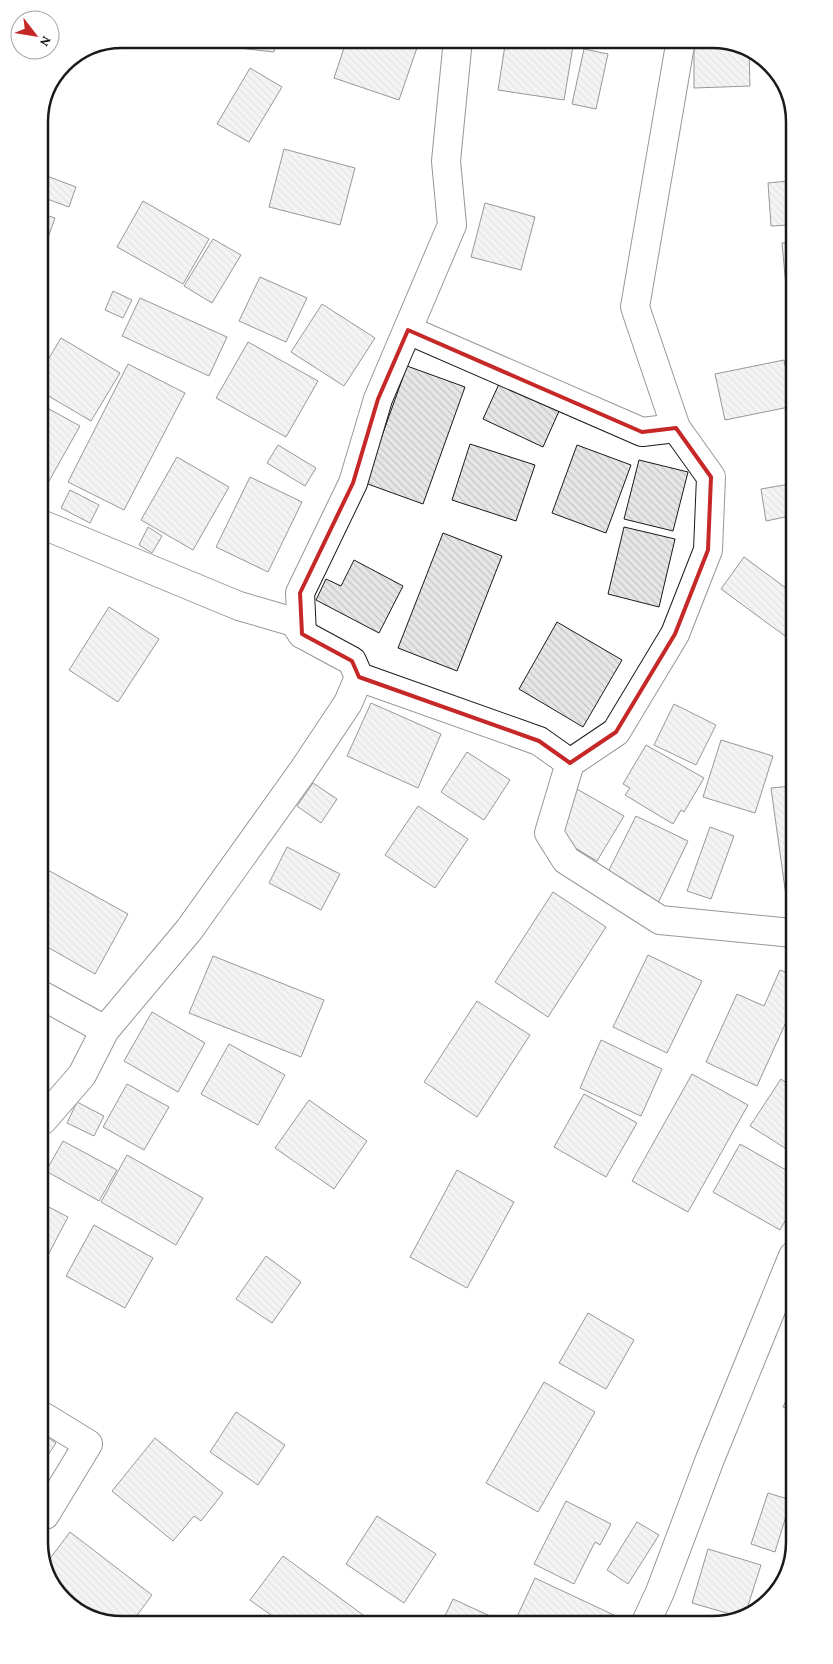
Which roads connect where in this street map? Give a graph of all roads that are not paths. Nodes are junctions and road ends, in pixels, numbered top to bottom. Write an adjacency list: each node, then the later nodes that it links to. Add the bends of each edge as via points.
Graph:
1 (457, 48): 3 (street, via 446,161 452,224)
2 (680, 48): 4 (street, via 636,308)
3 (408, 330): 4 (street, via 642,432); 6 (street, via 378,399 353,483 300,594)
4 (676, 428): 8 (street, via 711,476 708,550 675,634 616,732)
5 (48, 527): 6 (street, via 240,606 294,622)
6 (302, 634): 7 (street, via 352,661)
7 (359, 677): 8 (street, via 539,741); 11 (street, via 348,703 328,734 189,930)
8 (570, 763): 9 (street, via 548,832 566,860 660,920)
9 (786, 932)
10 (47, 999): 11 (street)
11 (105, 1030): 12 (street, via 82,1075)
12 (47, 1115)
13 (786, 1273): 16 (street)
14 (47, 1419): 15 (street, via 88,1444)
15 (47, 1512)
16 (649, 1616)

